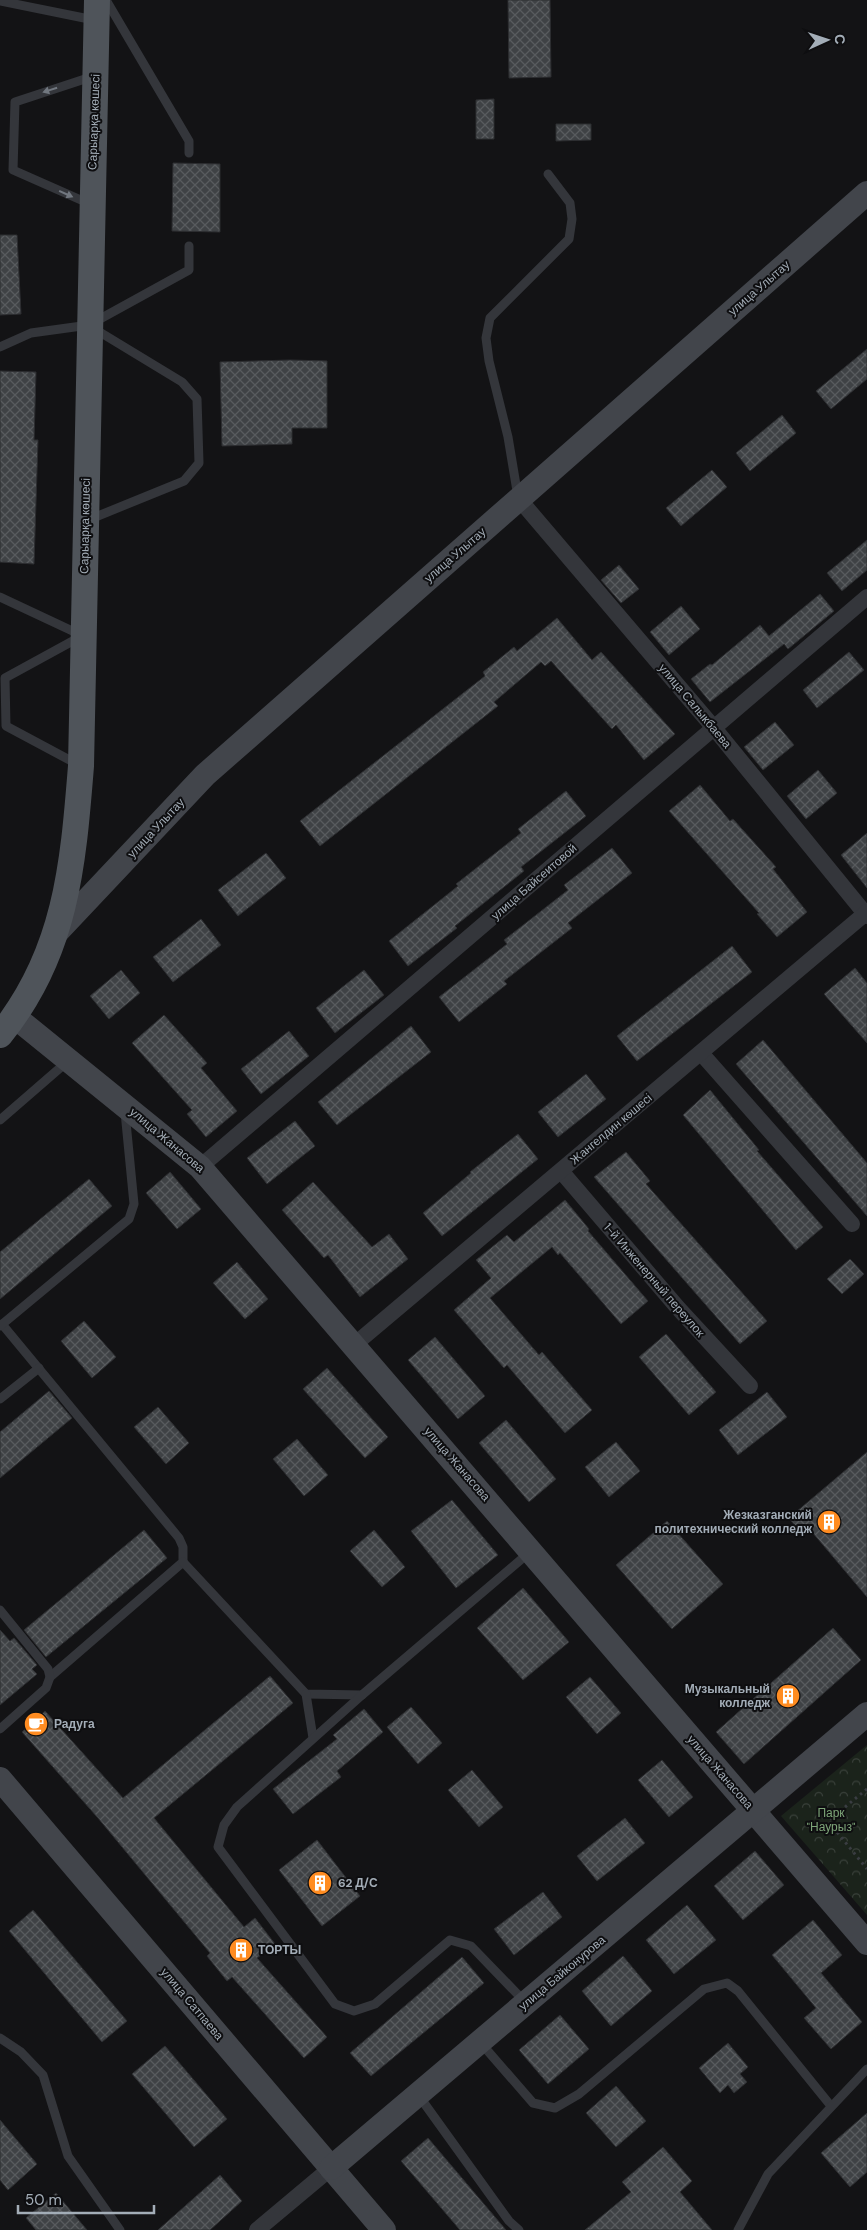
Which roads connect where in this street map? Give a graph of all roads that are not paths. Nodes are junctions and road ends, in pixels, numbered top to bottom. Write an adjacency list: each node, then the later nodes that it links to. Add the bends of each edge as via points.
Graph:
1 (0, 1): 2 (lane)
2 (99, 7): 3 (main road, Сарыарқа көшесі); 4 (lane, via 189,141)
3 (96, 75): 7 (main road, Сарыарқа көшесі); 7 (lane, one-way to 7, via 15,102 13,170)
4 (189, 153)
5 (548, 174): 11 (lane, via 570,203 569,239 490,318 486,338)
6 (867, 193): 11 (street, улица Улытау)
7 (92, 205): 9 (main road, Сарыарқа көшесі)
8 (189, 246): 9 (lane, via 188,270)
9 (89, 325): 10 (lane, via 31,333); 12 (main road, Сарыарқа көшесі); 12 (lane, via 182,382 196,399 199,463 184,481)
10 (0, 347)
11 (518, 499): 16 (street, улица Салыкбаева); 19 (street, улица Улытау, via 205,775)
12 (85, 521): 15 (main road, Сарыарқа көшесі)
13 (0, 597): 15 (lane)
14 (867, 597): 16 (street, улица Байсеитовой)
15 (83, 636): 17 (main road, Сарыарқа көшесі); 17 (lane, via 5,678 6,726)
16 (714, 728): 18 (street, улица Салыкбаева); 25 (street, улица Байсеитовой)
17 (81, 766): 19 (main road, Сарыарқа көшесі, via 74,852)
18 (866, 914): 21 (street, Жангелдин көшесі)
19 (57, 932): 20 (main road, Сарыарқа көшесі, via 39,979)
20 (8, 1026): 22 (street, улица Жанасова)
21 (701, 1053): 26 (street, Жангелдин көшесі); 27 (street)
22 (69, 1060): 23 (street, улица Жанасова); 24 (lane)
23 (124, 1104): 25 (street, улица Жанасова); 28 (lane, via 134,1204 129,1218)
24 (0, 1120)
25 (200, 1166): 29 (street, улица Жанасова)
26 (561, 1171): 29 (street, Жангелдин көшесі); 31 (street, 1-й Инженерный переулок, via 678,1308)
27 (852, 1224)
28 (1, 1326): 30 (lane)
29 (354, 1344): 33 (street, улица Жанасова)
30 (39, 1368): 32 (lane); 34 (lane, via 178,1538 183,1547)
31 (750, 1386)
32 (0, 1399)
33 (531, 1551): 38 (lane); 43 (street, улица Жанасова)
34 (183, 1562): 36 (lane); 37 (lane)
35 (0, 1610): 36 (lane, via 48,1668)
36 (50, 1677): 40 (lane, via 46,1688)
37 (306, 1694): 38 (lane); 41 (lane)
38 (362, 1695): 41 (lane)
39 (867, 1714): 43 (street, улица Байконурова)
40 (0, 1729)
41 (314, 1738): 45 (lane, via 237,1807 224,1824 218,1847 335,2004 354,2011 375,2004 450,1940 471,1946)
42 (0, 1779): 51 (street, улица Сатпаева)
43 (754, 1811): 44 (street, улица Жанасова); 45 (street, улица Байконурова)
44 (867, 1943)
45 (526, 2003): 47 (street, улица Байконурова)
46 (0, 2038): 52 (lane, via 21,2052 43,2075 68,2156)
47 (480, 2042): 49 (street, улица Байконурова); 50 (lane, via 533,2103 555,2108 579,2094 704,1989 727,1983 738,1991)
48 (867, 2069): 50 (lane)
49 (418, 2094): 51 (street, улица Байконурова); 55 (lane)
50 (831, 2106): 56 (lane, via 768,2174)
51 (331, 2168): 53 (street, улица Байконурова); 54 (street, улица Сатпаева)
52 (120, 2230)
53 (257, 2230)
54 (384, 2230)
55 (518, 2230)
56 (738, 2230)

